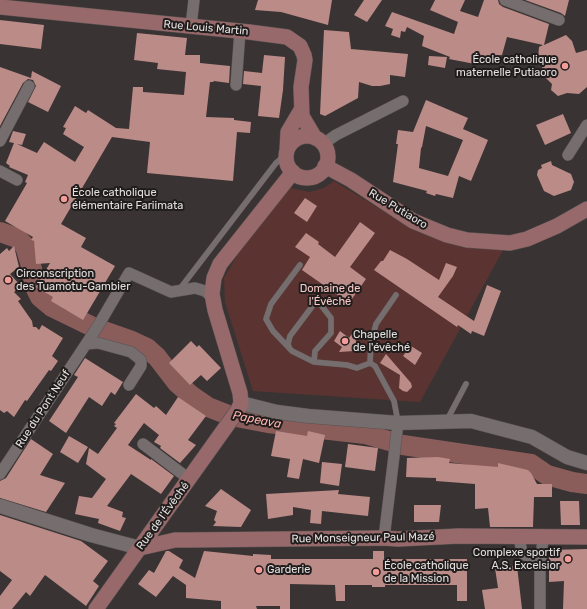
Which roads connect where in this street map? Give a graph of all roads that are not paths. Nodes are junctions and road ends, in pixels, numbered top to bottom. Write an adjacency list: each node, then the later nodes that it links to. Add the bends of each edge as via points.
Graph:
1 (194, 0): 5 (street)
2 (505, 0): 4 (street)
3 (0, 7): 5 (main road, Rue Louis Martin)
4 (559, 20)
5 (192, 26): 6 (main road, Rue Louis Martin)
6 (240, 31): 7 (street); 10 (main road, Rue Louis Martin, via 282,36 300,46 305,60)
7 (236, 85)
8 (29, 86): 12 (street)
9 (403, 101): 13 (street)
10 (301, 110): 13 (main road, via 302,116); 14 (main road, via 288,132)
11 (587, 124): 15 (street)
12 (0, 141)
13 (319, 141): 14 (main road, via 308,136 298,138 291,143); 16 (main road, via 327,152)
14 (287, 152): 18 (main road, via 287,162); 22 (lane)
15 (568, 155)
16 (325, 166): 18 (main road, via 312,177 302,177); 20 (main road, Rue Putiaoro, via 413,221 467,240 510,243 527,239)
17 (0, 171): 19 (street)
18 (293, 172): 24 (main road, via 220,264 214,278)
19 (17, 180)
20 (587, 209)
21 (300, 265): 26 (lane, via 271,304 266,319)
22 (178, 290): 24 (street, Rue du Pont Neuf, via 195,288); 25 (street, Rue du Pont Neuf, via 171,292 129,273)
23 (396, 295): 28 (lane, via 376,324 371,343)
24 (212, 297): 31 (main road, via 238,386)
25 (89, 340): 30 (street, via 131,352 141,360 141,366); 36 (street, Rue du Pont Neuf)
26 (292, 351): 27 (lane); 27 (lane, via 288,344 290,336 317,300 331,318 330,333 314,351)
27 (314, 362): 28 (lane, via 357,368)
28 (370, 363): 33 (lane, via 394,401)
29 (466, 384): 32 (lane)
30 (129, 385)
31 (236, 412): 33 (street, via 277,412); 37 (main road, Rue de l'Évêché)
32 (446, 422): 33 (street); 35 (street, via 471,422 532,437 567,457)
33 (398, 429): 40 (street)
34 (143, 444): 37 (street)
35 (587, 463)
36 (0, 474)
37 (189, 479): 43 (main road, Rue de l'Évêché)
38 (0, 506): 43 (street)
39 (519, 537): 40 (main road, Rue Monseigneur Paul Mazé); 41 (main road, Rue Monseigneur Paul Mazé); 44 (street, via 522,553)
40 (384, 538): 43 (main road, Rue Monseigneur Paul Mazé, via 175,540)
41 (543, 538): 42 (main road, Rue Monseigneur Paul Mazé); 44 (street)
42 (587, 538)
43 (140, 548): 45 (main road, Rue de l'Évêché)
44 (541, 558): 46 (street)
45 (96, 609)
46 (540, 609)

